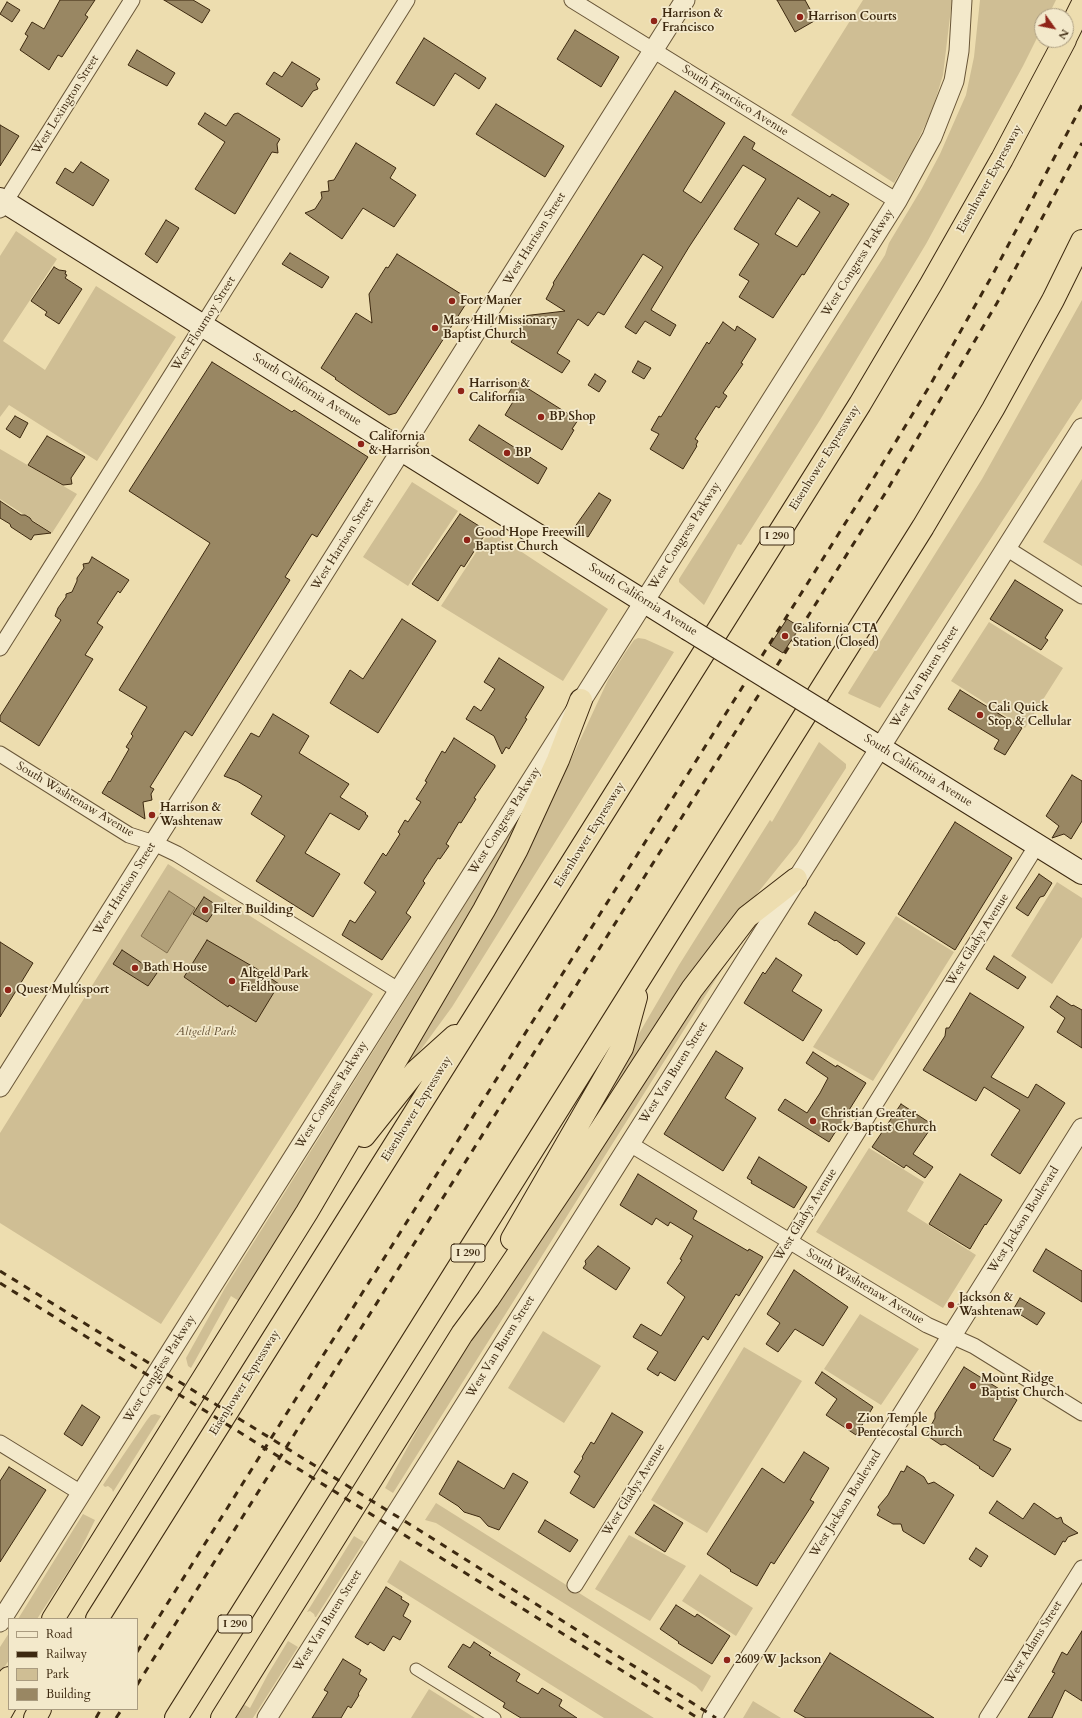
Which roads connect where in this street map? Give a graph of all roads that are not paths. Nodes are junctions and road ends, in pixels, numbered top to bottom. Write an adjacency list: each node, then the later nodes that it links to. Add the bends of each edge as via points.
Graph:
1 (132, 0): 11 (street, West Lexington Street)
2 (407, 0): 13 (street, West Flournoy Street)
3 (572, 0): 9 (street, South Francisco Avenue)
4 (685, 0): 9 (street, West Harrison Street)
5 (962, 0): 10 (street, West Congress Parkway, via 959,51 954,81 932,137)
6 (1082, 5): 7 (highway, Eisenhower Expressway / I 290)
7 (1074, 21)
8 (1060, 48): 29 (highway, Eisenhower Expressway / I 290, via 994,172 860,404)
9 (654, 51): 10 (street, South Francisco Avenue); 15 (street, West Harrison Street)
10 (897, 202): 18 (street, West Congress Parkway)
11 (2, 204): 13 (main road, South California Avenue)
12 (1082, 241): 27 (highway, I 290, via 996,402 923,527)
13 (203, 325): 15 (main road, South California Avenue); 19 (street, West Flournoy Street)
14 (1082, 428): 16 (street, West Van Buren Street)
15 (402, 449): 18 (main road, South California Avenue); 23 (street, West Harrison Street)
16 (1006, 548): 17 (street); 21 (street, West Van Buren Street)
17 (1082, 596)
18 (644, 600): 20 (street, West Congress Parkway); 21 (main road, South California Avenue, bridge)
19 (0, 648)
20 (581, 700): 28 (street, West Congress Parkway); 33 (highway, via 558,760 517,849)
21 (880, 748): 24 (main road, South California Avenue); 26 (street, West Van Buren Street)
22 (0, 754): 23 (street, South Washtenaw Avenue, via 129,835)
23 (154, 843): 28 (street, South Washtenaw Avenue, via 177,854); 30 (street, West Harrison Street)
24 (1037, 845): 25 (main road, South California Avenue); 34 (street, West Gladys Avenue)
25 (1082, 873)
26 (796, 879): 32 (street, West Van Buren Street); 35 (highway, via 747,917 692,989 566,1184)
27 (642, 976): 35 (highway, via 622,1048 480,1295); 52 (highway, I 290)
28 (398, 990): 39 (street, West Congress Parkway)
29 (473, 1022): 33 (highway, via 415,1072); 45 (highway, Eisenhower Expressway / I 290)
30 (0, 1087)
31 (1082, 1128): 36 (street, West Jackson Boulevard)
32 (630, 1144): 34 (street, South Washtenaw Avenue); 54 (street, West Van Buren Street)
33 (307, 1212): 42 (highway)
34 (790, 1242): 36 (street, South Washtenaw Avenue, via 927,1325); 41 (street, West Gladys Avenue)
35 (462, 1334): 53 (highway)
36 (951, 1336): 37 (street, South Washtenaw Avenue, via 974,1346); 56 (street, West Jackson Boulevard)
37 (1082, 1413)
38 (0, 1443): 39 (street)
39 (81, 1494): 46 (street, West Congress Parkway)
40 (1082, 1568): 57 (street, West Adams Street)
41 (575, 1585)
42 (72, 1587): 43 (highway); 44 (highway)
43 (51, 1618)
44 (54, 1618)
45 (98, 1618)
46 (0, 1622)
47 (416, 1669): 55 (street)
48 (8, 1679): 49 (highway)
49 (0, 1691)
50 (8, 1700): 51 (highway)
51 (0, 1714)
52 (176, 1718)
53 (222, 1718)
54 (267, 1718)
55 (495, 1718)
56 (712, 1718)
57 (987, 1718)

